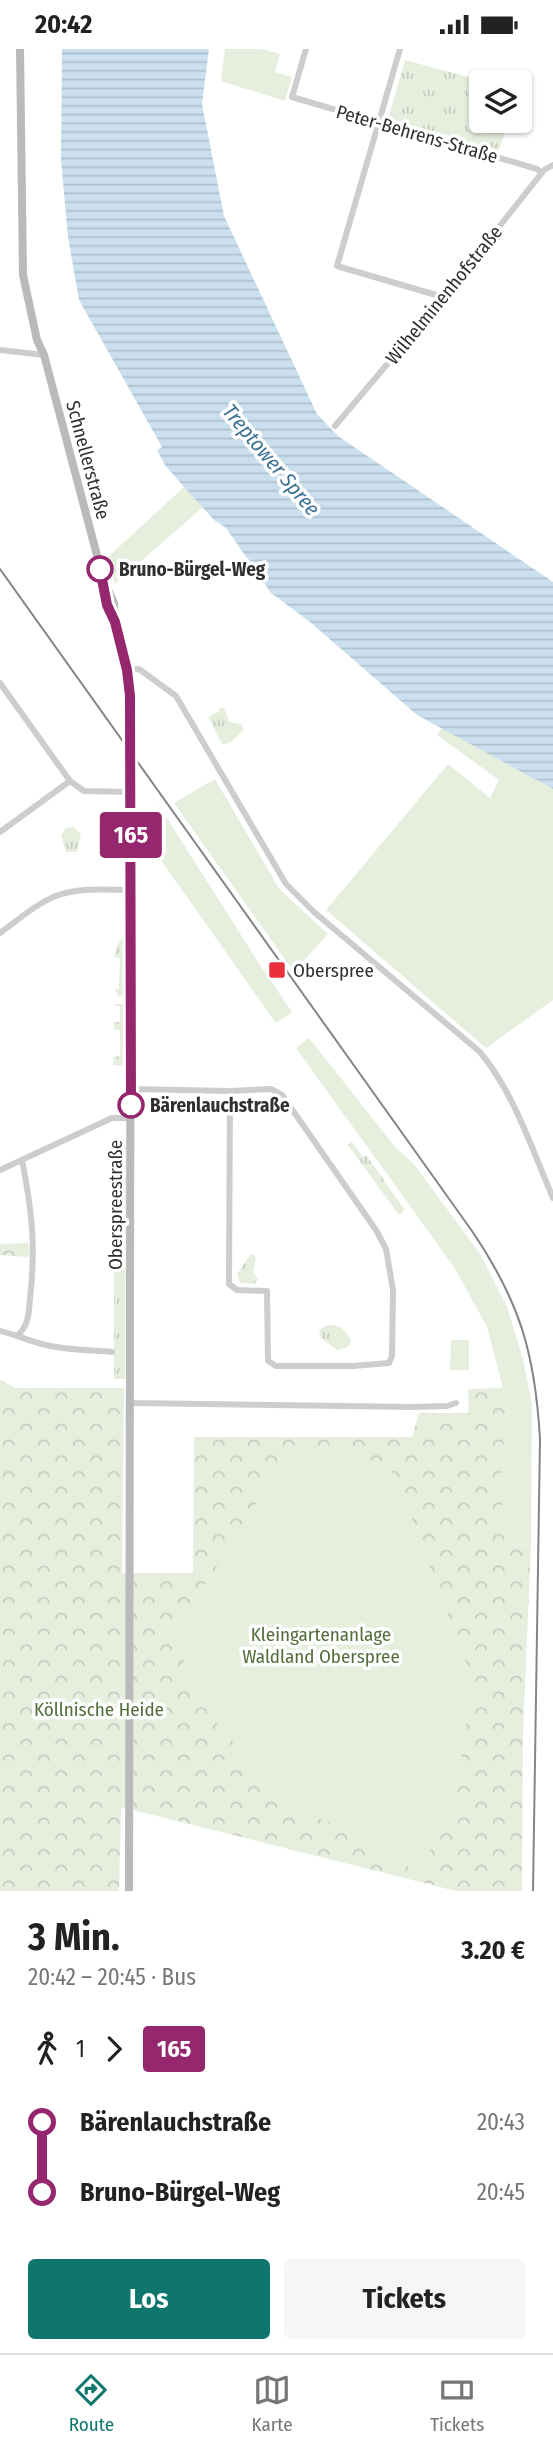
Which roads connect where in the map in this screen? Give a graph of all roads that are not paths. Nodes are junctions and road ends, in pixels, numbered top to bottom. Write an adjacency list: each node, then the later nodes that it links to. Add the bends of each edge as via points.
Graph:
1 (20, 49): 9 (main road, Schnellerstraße, via 23,275 36,329 43,338)
2 (306, 49): 4 (street, Peter-Behrens-Straße, via 292,97)
3 (400, 49): 4 (street)
4 (379, 122): 6 (street, Peter-Behrens-Straße); 7 (street, via 337,266)
5 (553, 165): 6 (street, Wilhelminenhofstraße)
6 (542, 173): 7 (street, Wilhelminenhofstraße)
7 (443, 297): 10 (street, Wilhelminenhofstraße)
8 (0, 350): 9 (street)
9 (43, 352): 11 (main road, Schnellerstraße)
10 (335, 426)
11 (127, 670): 16 (main road, Oberspreestraße); 25 (street, via 139,669 176,696 286,884 487,1061 504,1087)
12 (0, 683): 13 (street)
13 (7, 694): 14 (street); 15 (street)
14 (0, 699)
15 (70, 781): 16 (street, via 84,791); 17 (street)
16 (132, 792): 18 (main road, Oberspreestraße)
17 (0, 832)
18 (132, 890): 19 (street, via 64,893); 20 (main road, Oberspreestraße)
19 (0, 933)
20 (131, 1089): 21 (street); 22 (main road, Oberspreestraße)
21 (230, 1091): 21 (street, via 271,1089 282,1095 380,1236 393,1290 389,1363 276,1366 268,1361 267,1291 237,1290 229,1284)
22 (131, 1118): 23 (street, via 112,1118); 29 (main road, Oberspreestraße)
23 (22, 1160): 24 (street); 27 (street, via 32,1210 34,1261 29,1311)
24 (0, 1170)
25 (553, 1198)
26 (0, 1331): 27 (street)
27 (19, 1334): 28 (street, via 49,1346)
28 (112, 1352)
29 (130, 1403): 30 (street, via 412,1407); 31 (main road, Oberspreestraße)
30 (456, 1403)
31 (129, 1891)

